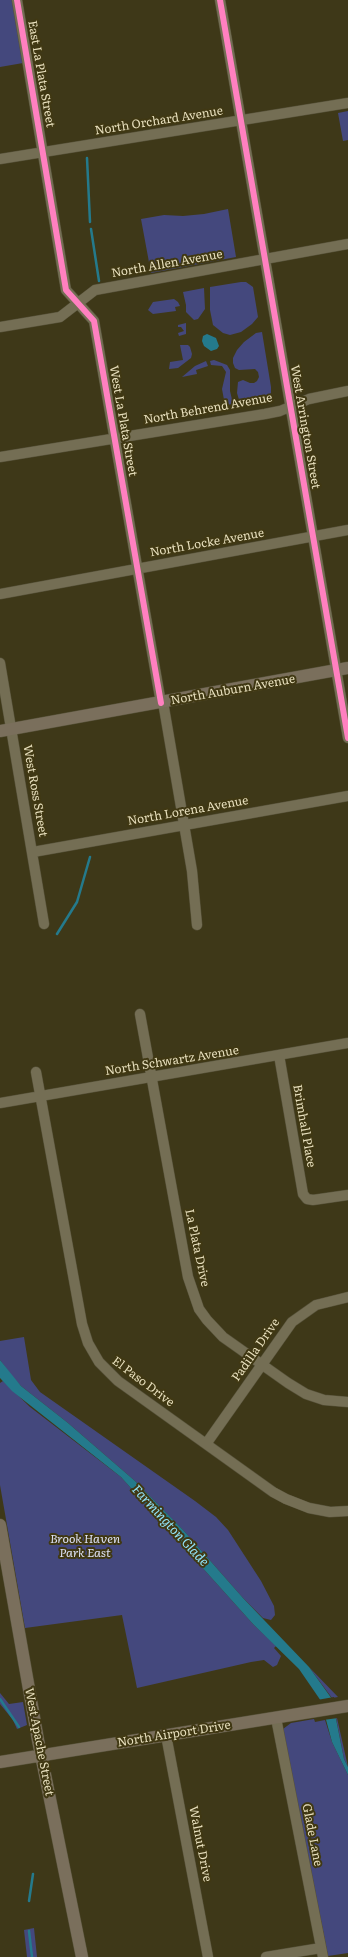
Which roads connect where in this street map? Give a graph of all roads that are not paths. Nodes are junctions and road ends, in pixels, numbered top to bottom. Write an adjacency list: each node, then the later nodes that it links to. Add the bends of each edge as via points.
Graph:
1 (17, 0): 5 (street, East La Plata Street)
2 (220, 0): 4 (street, West Arrington Street)
3 (348, 104): 4 (street, North Orchard Avenue)
4 (241, 120): 5 (street, North Orchard Avenue); 8 (street, West Arrington Street)
5 (43, 153): 6 (street, North Orchard Avenue); 9 (street, West La Plata Street, via 66,290)
6 (0, 159)
7 (348, 244): 8 (street, North Allen Avenue)
8 (264, 260): 9 (street, North Allen Avenue, via 95,290); 12 (street, West Arrington Street)
9 (78, 303): 10 (street, North Allen Avenue, via 60,317); 13 (street, West La Plata Street, via 94,321)
10 (0, 327)
11 (348, 391): 12 (street, North Behrend Avenue, via 309,398)
12 (290, 406): 13 (street, North Behrend Avenue, via 266,414); 16 (street, West Arrington Street)
13 (115, 438): 14 (street, North Behrend Avenue); 17 (street, West La Plata Street)
14 (0, 457)
15 (348, 530): 16 (street, North Locke Avenue)
16 (314, 537): 17 (street, North Locke Avenue); 20 (street, West Arrington Street)
17 (137, 569): 18 (street, North Locke Avenue); 21 (street, West La Plata Street)
18 (0, 594)
19 (0, 663): 22 (street, West Ross Street)
20 (342, 670): 21 (main road, North Auburn Avenue); 23 (street, West Arrington Street)
21 (162, 702): 22 (main road, North Auburn Avenue); 25 (street, West La Plata Street)
22 (6, 730): 26 (street, West Ross Street)
23 (348, 738)
24 (348, 796): 25 (street, North Lorena Avenue)
25 (184, 825): 26 (street, North Lorena Avenue); 28 (street, West La Plata Street, via 192,871)
26 (33, 852): 27 (street, West Ross Street)
27 (44, 924)
28 (197, 925)
29 (140, 1014): 33 (street, La Plata Drive)
30 (348, 1043): 31 (street, North Schwartz Avenue)
31 (279, 1055): 33 (street, North Schwartz Avenue); 36 (street, Brimhall Place, via 302,1190 307,1199)
32 (36, 1072): 34 (street, El Paso Drive)
33 (151, 1077): 34 (street, North Schwartz Avenue); 38 (street, La Plata Drive, via 188,1277 194,1297 216,1330)
34 (40, 1096): 35 (street, North Schwartz Avenue); 40 (street, El Paso Drive, via 82,1324 88,1343 109,1374)
35 (0, 1103)
36 (348, 1195)
37 (348, 1297): 38 (street, Padilla Drive, via 323,1302 300,1315 286,1329)
38 (262, 1365): 39 (street, La Plata Drive, via 306,1394 324,1400); 40 (street, Padilla Drive)
39 (348, 1402)
40 (206, 1444): 41 (street, El Paso Drive, via 286,1499 319,1511)
41 (348, 1511)
42 (0, 1525): 46 (main road, West Apache Street)
43 (348, 1706): 44 (main road, North Airport Drive)
44 (276, 1718): 45 (main road, North Airport Drive); 48 (street, Glade Lane)
45 (166, 1735): 46 (main road, North Airport Drive); 50 (street, Walnut Drive)
46 (41, 1757): 47 (main road, North Airport Drive); 49 (main road, West Apache Street)
47 (0, 1762)
48 (322, 1953): 51 (street)
49 (82, 1957)
50 (208, 1957)
51 (266, 1957)

